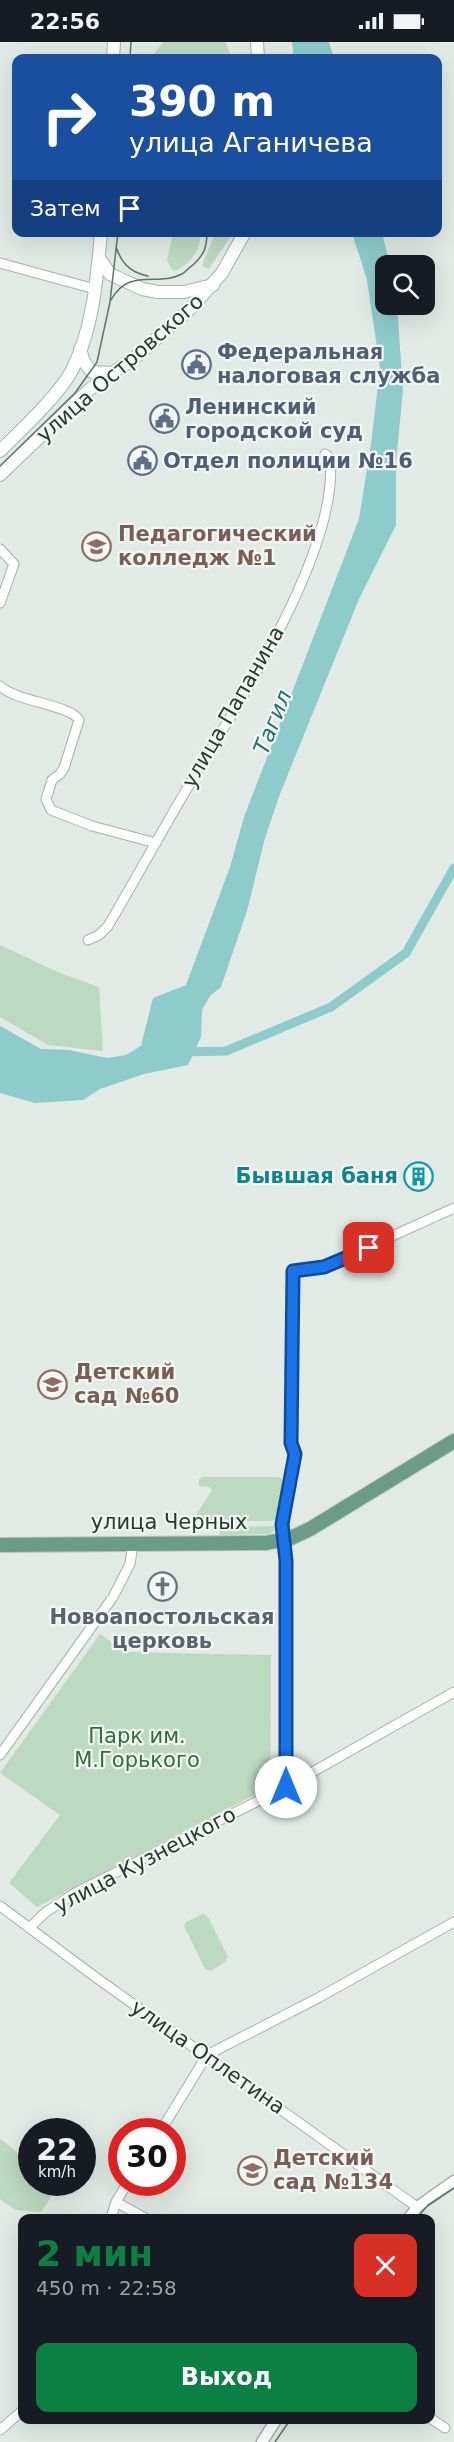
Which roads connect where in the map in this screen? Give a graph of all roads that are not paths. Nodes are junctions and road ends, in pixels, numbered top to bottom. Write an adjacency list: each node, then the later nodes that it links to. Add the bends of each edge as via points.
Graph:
1 (101, 237): 3 (main road, улица Островского)
2 (242, 237): 5 (main road, улица Островского)
3 (99, 258): 5 (main road, улица Островского, via 113,276 142,289 184,292); 6 (main road, улица Островского)
4 (0, 262): 6 (street)
5 (213, 285): 8 (main road, улица Островского, via 187,313)
6 (95, 289): 7 (main road, улица Островского)
7 (80, 348): 8 (main road, via 92,372); 9 (main road, улица Островского, via 70,373)
8 (112, 373): 11 (main road, улица Островского, via 90,388)
9 (0, 451)
10 (325, 454): 15 (street, улица Папанина, via 330,458 331,471 322,522 296,594)
11 (0, 475)
12 (0, 549): 13 (street, via 14,564)
13 (0, 603)
14 (0, 686): 15 (street, via 15,696 70,713 79,720 64,768 52,780 46,799 51,810)
15 (156, 843): 16 (street, улица Папанина, via 108,926)
16 (88, 940)
17 (454, 1208): 19 (street, via 324,1267 293,1271 291,1443 295,1450 282,1524)
18 (454, 1441): 19 (main road, улица Черных, via 310,1529)
19 (283, 1540): 20 (main road, улица Черных); 24 (street)
20 (133, 1544): 21 (main road, улица Черных); 23 (street, via 130,1564 113,1597)
21 (0, 1545)
22 (454, 1692): 24 (street, улица Кузнецкого)
23 (0, 1755)
24 (286, 1787): 27 (street, улица Кузнецкого, via 75,1893)
25 (0, 1906): 27 (street, улица Оплетина)
26 (454, 1922): 28 (street)
27 (29, 1928): 28 (street, улица Оплетина)
28 (207, 2055): 29 (street); 33 (street, улица Оплетина)
29 (169, 2118)
30 (454, 2181): 33 (street)
31 (120, 2196): 32 (street)
32 (116, 2202): 34 (street); 35 (street)
33 (417, 2207): 36 (street)
34 (112, 2214)
35 (138, 2214)
36 (412, 2214)
37 (18, 2414): 41 (street)
38 (435, 2421): 40 (street)
39 (273, 2424): 42 (street)
40 (445, 2428)
41 (0, 2430)
42 (262, 2442)

